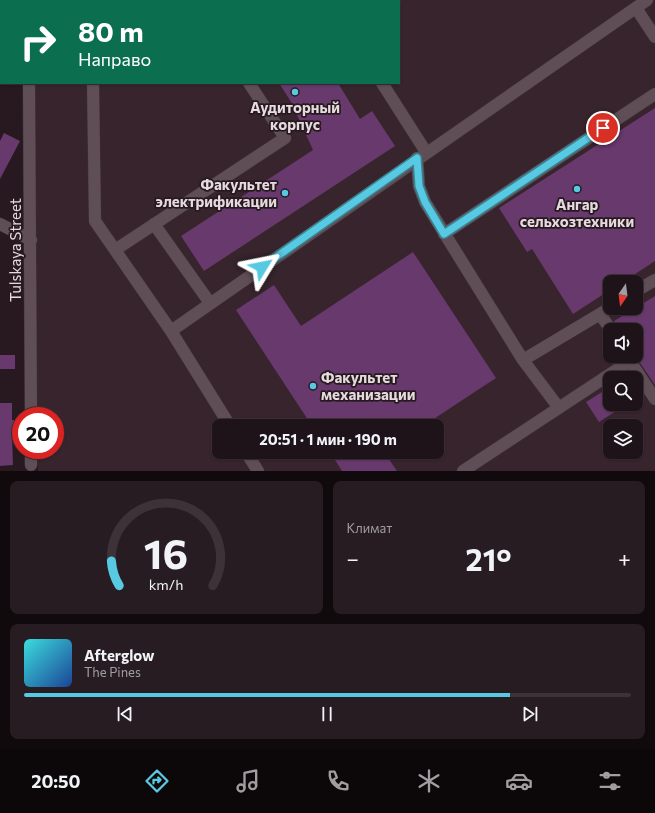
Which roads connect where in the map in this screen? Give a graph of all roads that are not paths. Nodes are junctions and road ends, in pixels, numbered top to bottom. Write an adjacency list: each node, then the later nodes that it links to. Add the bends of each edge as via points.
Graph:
1 (647, 0): 2 (street)
2 (636, 8): 3 (street); 9 (street)
3 (655, 37)
4 (29, 84): 13 (street, Tulskaya Street)
5 (93, 84): 14 (street, via 95,221)
6 (250, 84): 11 (street, via 285,138)
7 (383, 84): 9 (street)
8 (655, 94): 12 (street)
9 (422, 155): 12 (street, via 419,186 425,202); 17 (street)
10 (0, 224): 13 (street)
11 (154, 224): 14 (street); 17 (street)
12 (444, 234): 20 (street)
13 (31, 240): 24 (street, Tulskaya Street)
14 (115, 250): 19 (street)
15 (655, 280): 16 (street)
16 (643, 288)
17 (210, 303): 19 (street)
18 (603, 312): 20 (street)
19 (171, 331): 26 (street)
20 (524, 360): 25 (street)
21 (623, 363): 25 (street)
22 (632, 363): 23 (street)
23 (655, 400)
24 (31, 407)
25 (559, 408): 31 (street)
26 (226, 419)
27 (31, 459): 29 (street)
28 (250, 459): 30 (street)
29 (31, 465)
30 (258, 471)
31 (463, 471)

